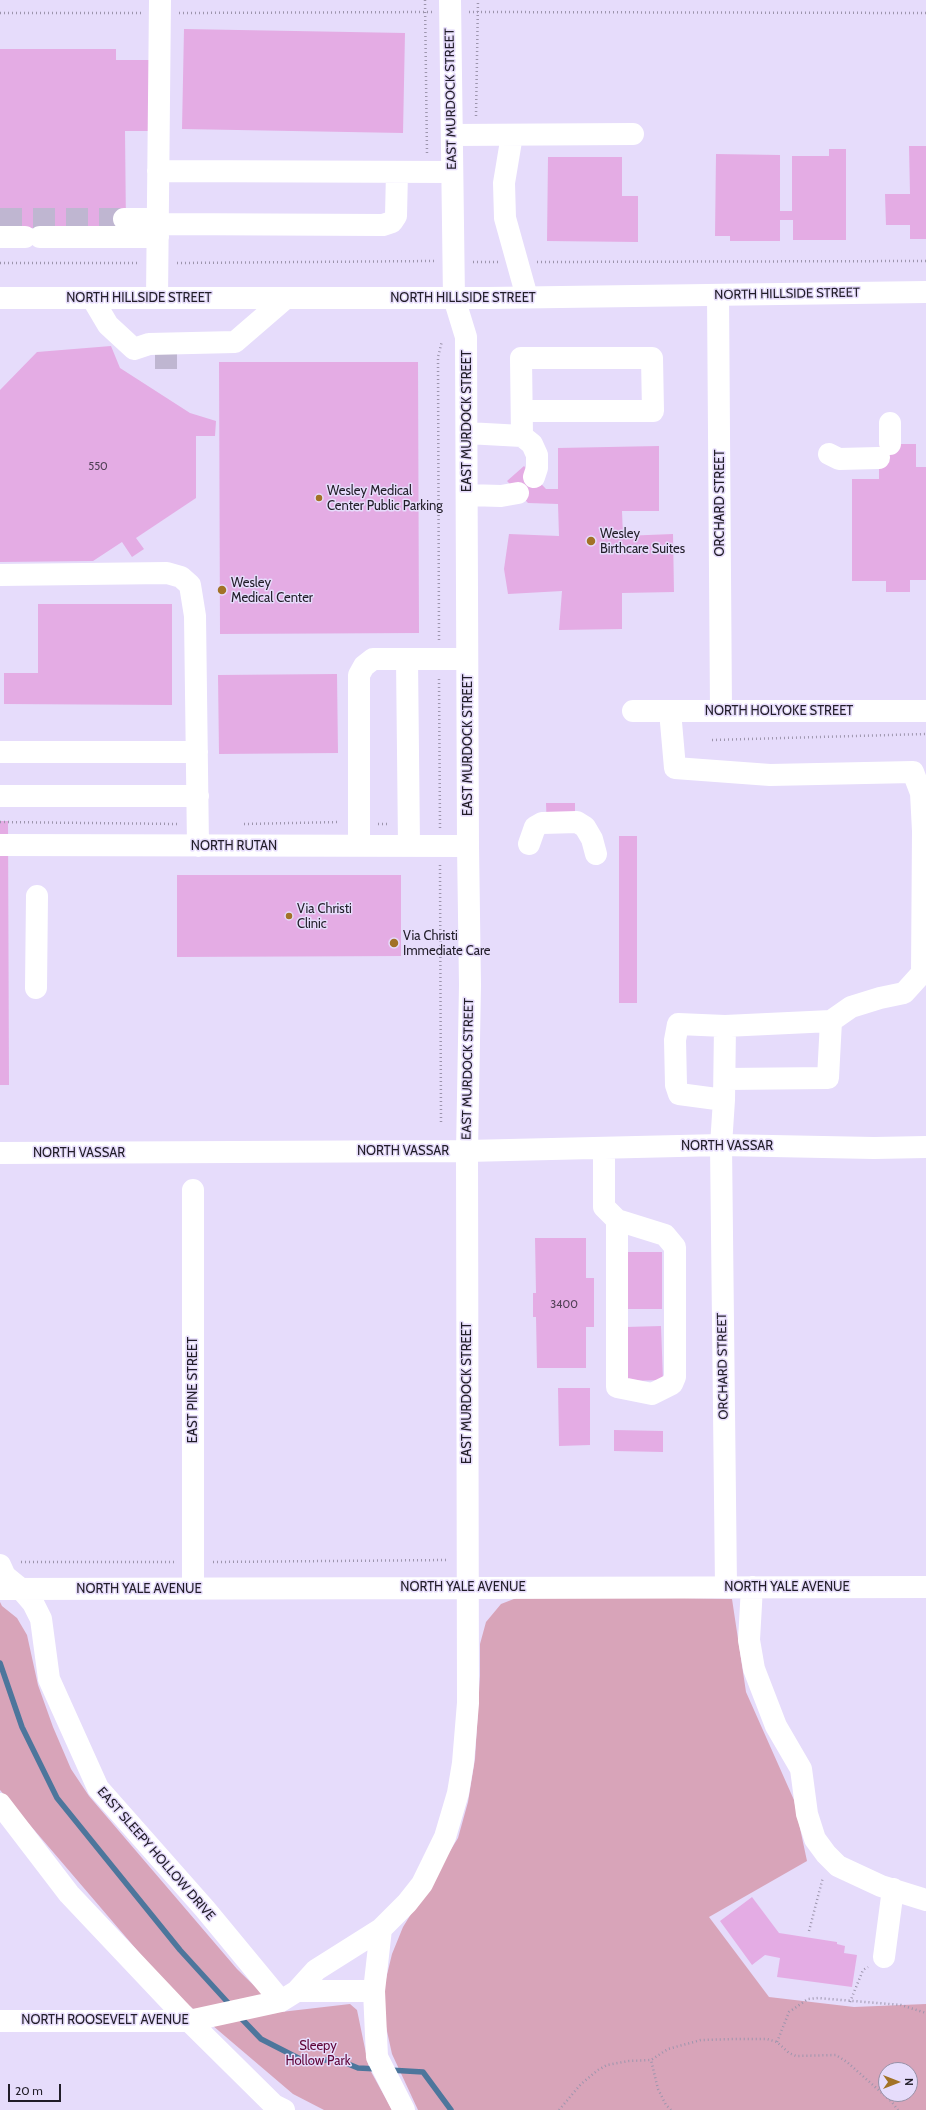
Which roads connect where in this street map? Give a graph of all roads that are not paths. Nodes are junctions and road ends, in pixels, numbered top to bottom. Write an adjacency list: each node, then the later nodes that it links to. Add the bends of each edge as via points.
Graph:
1 (160, 6): 6 (street)
2 (450, 6): 4 (street, EAST MURDOCK STREET)
3 (633, 134): 5 (street)
4 (452, 135): 5 (street); 8 (street, EAST MURDOCK STREET)
5 (512, 135): 14 (street, via 504,182 505,218)
6 (158, 171): 7 (street); 10 (street)
7 (397, 172): 8 (street); 10 (street, via 396,216 392,222 383,225)
8 (452, 172): 19 (street, EAST MURDOCK STREET)
9 (124, 219): 10 (street)
10 (158, 227): 11 (street, via 32,237); 17 (street)
11 (0, 237)
12 (926, 292): 13 (street, NORTH HILLSIDE STREET)
13 (718, 296): 14 (street, NORTH HILLSIDE STREET); 37 (street, ORCHARD STREET)
14 (527, 297): 19 (street, NORTH HILLSIDE STREET)
15 (0, 298): 16 (street, NORTH HILLSIDE STREET)
16 (92, 298): 17 (street, NORTH HILLSIDE STREET); 21 (street, via 108,325)
17 (157, 298): 18 (street, NORTH HILLSIDE STREET)
18 (286, 298): 19 (street, NORTH HILLSIDE STREET); 20 (street)
19 (454, 298): 25 (street, EAST MURDOCK STREET, via 466,337)
20 (236, 342): 21 (street, via 149,344); 23 (street, via 217,353)
21 (134, 349): 22 (street)
22 (155, 358)
23 (187, 358)
24 (522, 411): 24 (street, via 521,358 652,358 653,411); 26 (street)
25 (467, 433): 26 (street); 31 (street, EAST MURDOCK STREET)
26 (522, 436): 29 (street, via 532,444 537,455)
27 (887, 442): 28 (street, via 839,459)
28 (829, 454)
29 (534, 477)
30 (518, 493): 31 (street, via 501,496)
31 (467, 495): 34 (street, EAST MURDOCK STREET)
32 (0, 575): 40 (street, via 167,573 181,577 190,585 195,616)
33 (407, 659): 34 (street); 47 (street, via 373,659 364,666 359,675); 48 (street)
34 (467, 659): 43 (street, EAST MURDOCK STREET)
35 (633, 711): 36 (street, NORTH HOLYOKE STREET)
36 (670, 711): 37 (street, NORTH HOLYOKE STREET); 52 (street, via 675,768 770,775 913,772 921,793 923,831 922,973 904,993 851,1007)
37 (721, 711): 38 (street, NORTH HOLYOKE STREET)
38 (926, 712)
39 (0, 752): 40 (street)
40 (197, 752): 42 (street)
41 (0, 796): 42 (street)
42 (198, 796): 46 (street)
43 (468, 837): 48 (street, NORTH RUTAN, via 440,836); 58 (street, EAST MURDOCK STREET, via 470,985)
44 (529, 844): 49 (street, via 535,827 542,823 577,822 585,827)
45 (0, 845): 46 (street, NORTH RUTAN)
46 (198, 846): 47 (street, NORTH RUTAN)
47 (358, 846): 48 (street, NORTH RUTAN)
48 (409, 846)
49 (596, 854)
50 (38, 896): 51 (street)
51 (36, 988)
52 (831, 1021): 53 (street); 54 (street, via 828,1078)
53 (724, 1026): 54 (street, ORCHARD STREET); 54 (street, via 678,1024 675,1040 676,1085 679,1094)
54 (724, 1089): 55 (street, ORCHARD STREET)
55 (721, 1145): 56 (street, NORTH VASSAR); 57 (street, NORTH VASSAR); 64 (street, ORCHARD STREET)
56 (926, 1147)
57 (604, 1148): 58 (street, NORTH VASSAR); 61 (street, via 604,1207)
58 (467, 1151): 59 (street, NORTH VASSAR); 63 (street, EAST MURDOCK STREET)
59 (0, 1153)
60 (193, 1190): 68 (street, EAST PINE STREET)
61 (617, 1220): 61 (street, via 617,1387 652,1394 672,1384 675,1377 676,1247 665,1235)
62 (7, 1564): 67 (street, EAST SLEEPY HOLLOW DRIVE, via 6,1576)
63 (467, 1587): 64 (street, NORTH YALE AVENUE); 68 (street, NORTH YALE AVENUE); 72 (street, EAST MURDOCK STREET, via 468,1703 458,1793 445,1837 422,1884)
64 (726, 1587): 65 (street, NORTH YALE AVENUE)
65 (752, 1587): 66 (street, NORTH YALE AVENUE); 70 (street, via 749,1640 754,1669 776,1726 801,1769 807,1814 815,1839 832,1860 846,1869)
66 (926, 1587)
67 (10, 1589): 68 (street, NORTH YALE AVENUE); 75 (street, EAST SLEEPY HOLLOW DRIVE, via 33,1603 41,1619 49,1679 98,1788 205,1909)
68 (193, 1589)
69 (0, 1804): 77 (street, via 69,1894)
70 (892, 1889): 71 (street); 73 (street)
71 (926, 1900)
72 (381, 1929): 74 (street); 75 (street, EAST MURDOCK STREET, via 316,1970)
73 (884, 1957)
74 (374, 1991): 75 (street, NORTH ROOSEVELT AVENUE); 78 (street, via 377,2057)
75 (289, 1996): 77 (street, NORTH ROOSEVELT AVENUE)
76 (0, 2021): 77 (street, NORTH ROOSEVELT AVENUE)
77 (189, 2021): 79 (street, via 274,2105)
78 (399, 2101)
79 (283, 2110)

